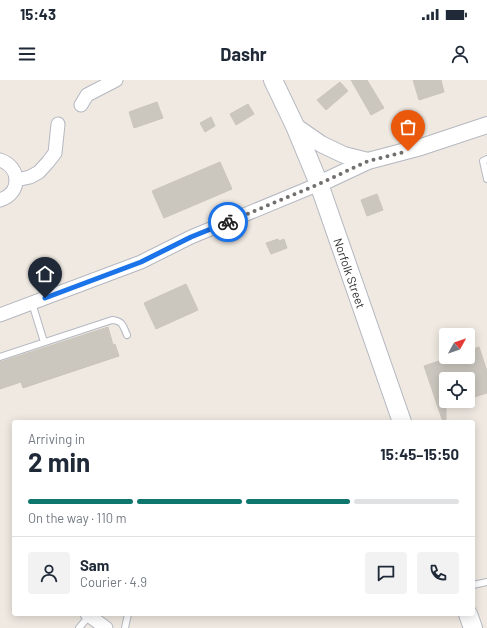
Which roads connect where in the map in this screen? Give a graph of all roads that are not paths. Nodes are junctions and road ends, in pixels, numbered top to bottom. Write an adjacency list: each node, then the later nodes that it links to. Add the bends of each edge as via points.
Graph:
1 (116, 80): 3 (street, via 86,95)
2 (273, 80): 6 (main road, Norfolk Street)
3 (81, 105)
4 (58, 124): 11 (street, via 55,153 39,172)
5 (487, 125): 9 (street)
6 (295, 126): 9 (street, via 321,144 344,155); 12 (main road, Norfolk Street)
7 (487, 159): 10 (lane, via 483,161)
8 (0, 160): 11 (street, via 12,167)
9 (368, 161): 12 (street)
10 (487, 179)
11 (16, 180): 13 (street, via 12,192)
12 (319, 184): 14 (street, via 191,237 141,262); 19 (main road, Norfolk Street)
13 (0, 200)
14 (32, 303): 15 (street); 17 (lane)
15 (0, 315)
16 (127, 336): 17 (lane, via 120,322 112,320)
17 (44, 342): 18 (lane)
18 (0, 356)
19 (401, 420)
20 (487, 582): 21 (lane)
21 (475, 585)
22 (87, 616): 26 (lane)
23 (89, 616): 27 (street)
24 (128, 616): 28 (lane)
25 (469, 616): 29 (main road)
26 (79, 628)
27 (106, 628)
28 (125, 628)
29 (473, 628)

